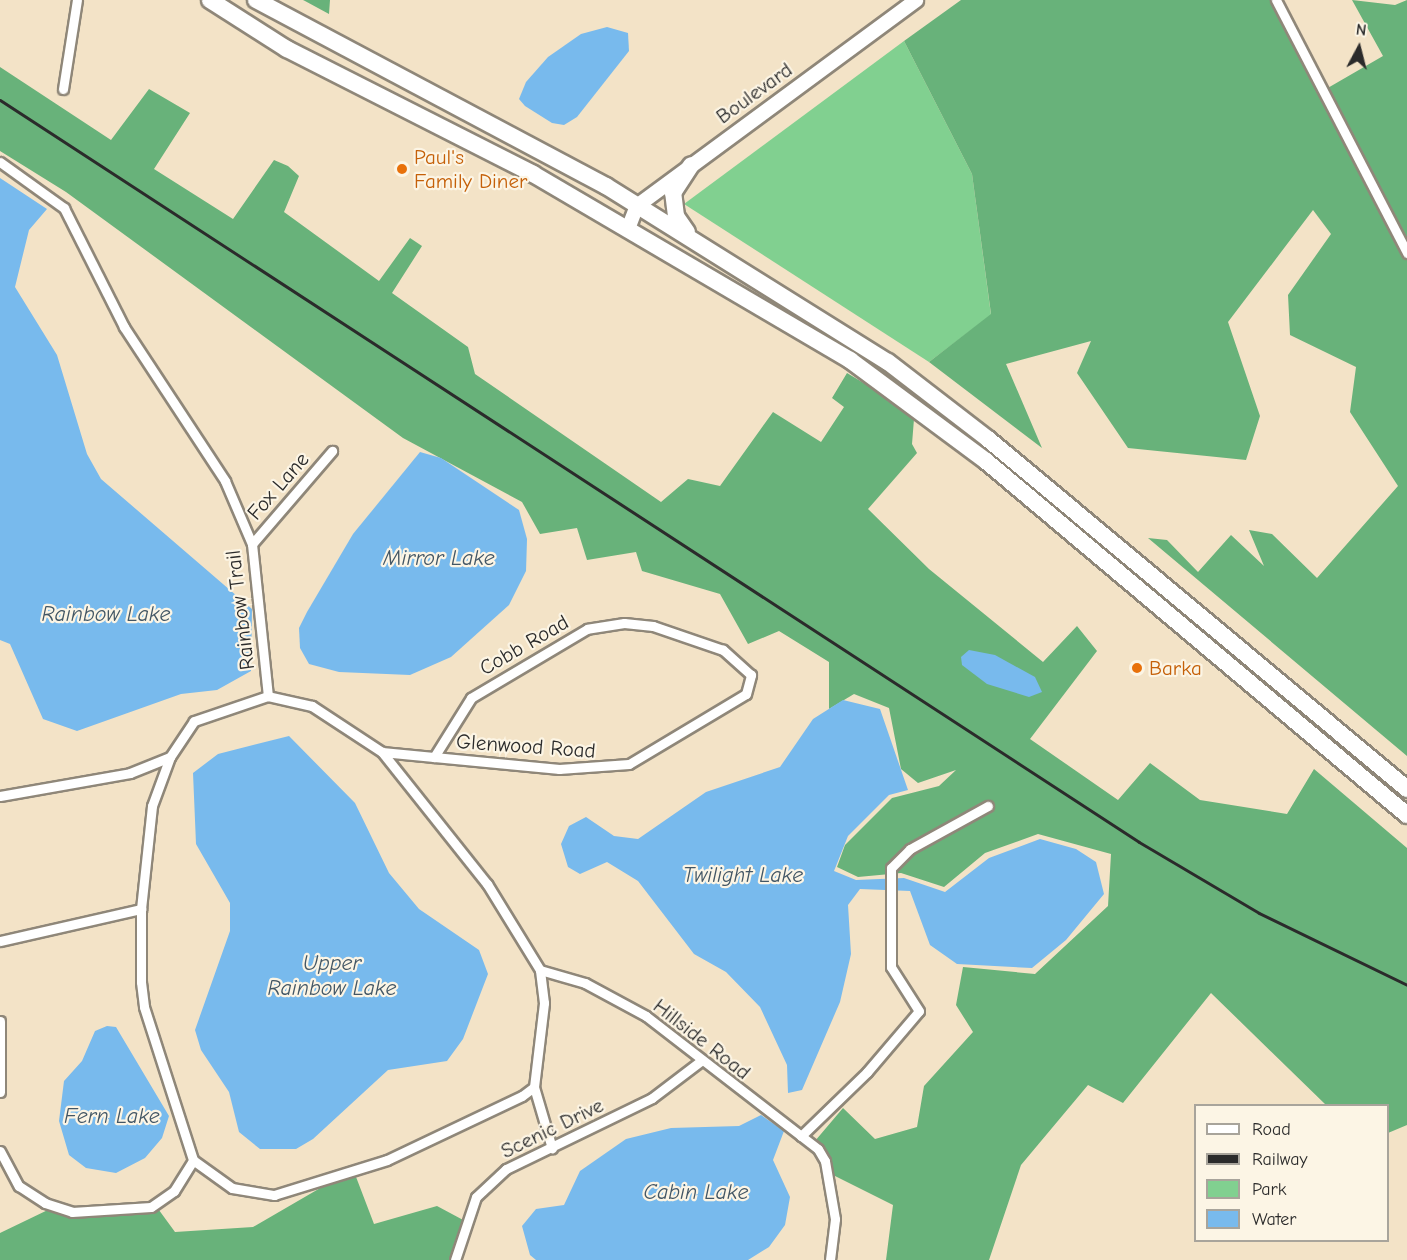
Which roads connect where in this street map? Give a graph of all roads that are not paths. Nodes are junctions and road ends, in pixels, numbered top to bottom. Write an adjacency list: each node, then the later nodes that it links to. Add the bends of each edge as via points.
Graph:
1 (77, 0): 6 (street)
2 (210, 0): 10 (highway, via 287,49 465,138)
3 (256, 0): 9 (highway)
4 (916, 0): 8 (main road, Boulevard)
5 (1276, 0): 12 (street)
6 (63, 89)
7 (0, 162): 14 (street, Rainbow Trail, via 64,208 124,327 225,481)
8 (691, 165): 9 (main road, Boulevard); 11 (highway, via 673,193 676,216)
9 (637, 206): 10 (main road); 11 (highway)
10 (628, 228): 23 (highway, via 816,339 942,425)
11 (691, 238): 20 (highway, via 809,309 937,399)
12 (1407, 253)
13 (332, 451): 14 (street, Fox Lane)
14 (252, 544): 16 (street, Rainbow Trail)
15 (751, 686): 19 (street, Glenwood Road, via 709,720 629,764 559,769); 19 (street, Cobb Road, via 745,666 723,650 653,626 606,625 575,635 471,698)
16 (268, 696): 17 (street, via 312,706); 18 (street, Rainbow Trail, via 194,721)
17 (382, 753): 19 (street, Glenwood Road); 26 (street, via 472,863)
18 (170, 757): 21 (street, via 130,773); 24 (street, Rainbow Trail, via 152,806)
19 (434, 757)
20 (1407, 789)
21 (0, 796)
22 (988, 806): 31 (street, via 910,849 891,868 891,967 919,1011 867,1072)
23 (1407, 815)
24 (141, 909): 25 (street); 34 (street, Rainbow Trail, via 144,1007)
25 (0, 940)
26 (540, 970): 28 (street, Hillside Road, via 585,983 646,1016); 29 (street, via 544,1003)
27 (0, 1021): 30 (street)
28 (702, 1060): 31 (street, Hillside Road); 32 (street, Scenic Drive, via 652,1098)
29 (534, 1087): 32 (street); 34 (street, via 387,1160 273,1195 232,1188)
30 (0, 1092)
31 (801, 1136): 36 (street, via 825,1161 831,1185 835,1246)
32 (552, 1148): 35 (street, Scenic Drive, via 519,1160 486,1186 467,1217)
33 (0, 1151): 34 (street, via 19,1186 45,1203 72,1212 151,1206 174,1191)
34 (193, 1160)
35 (455, 1260)
36 (830, 1260)

